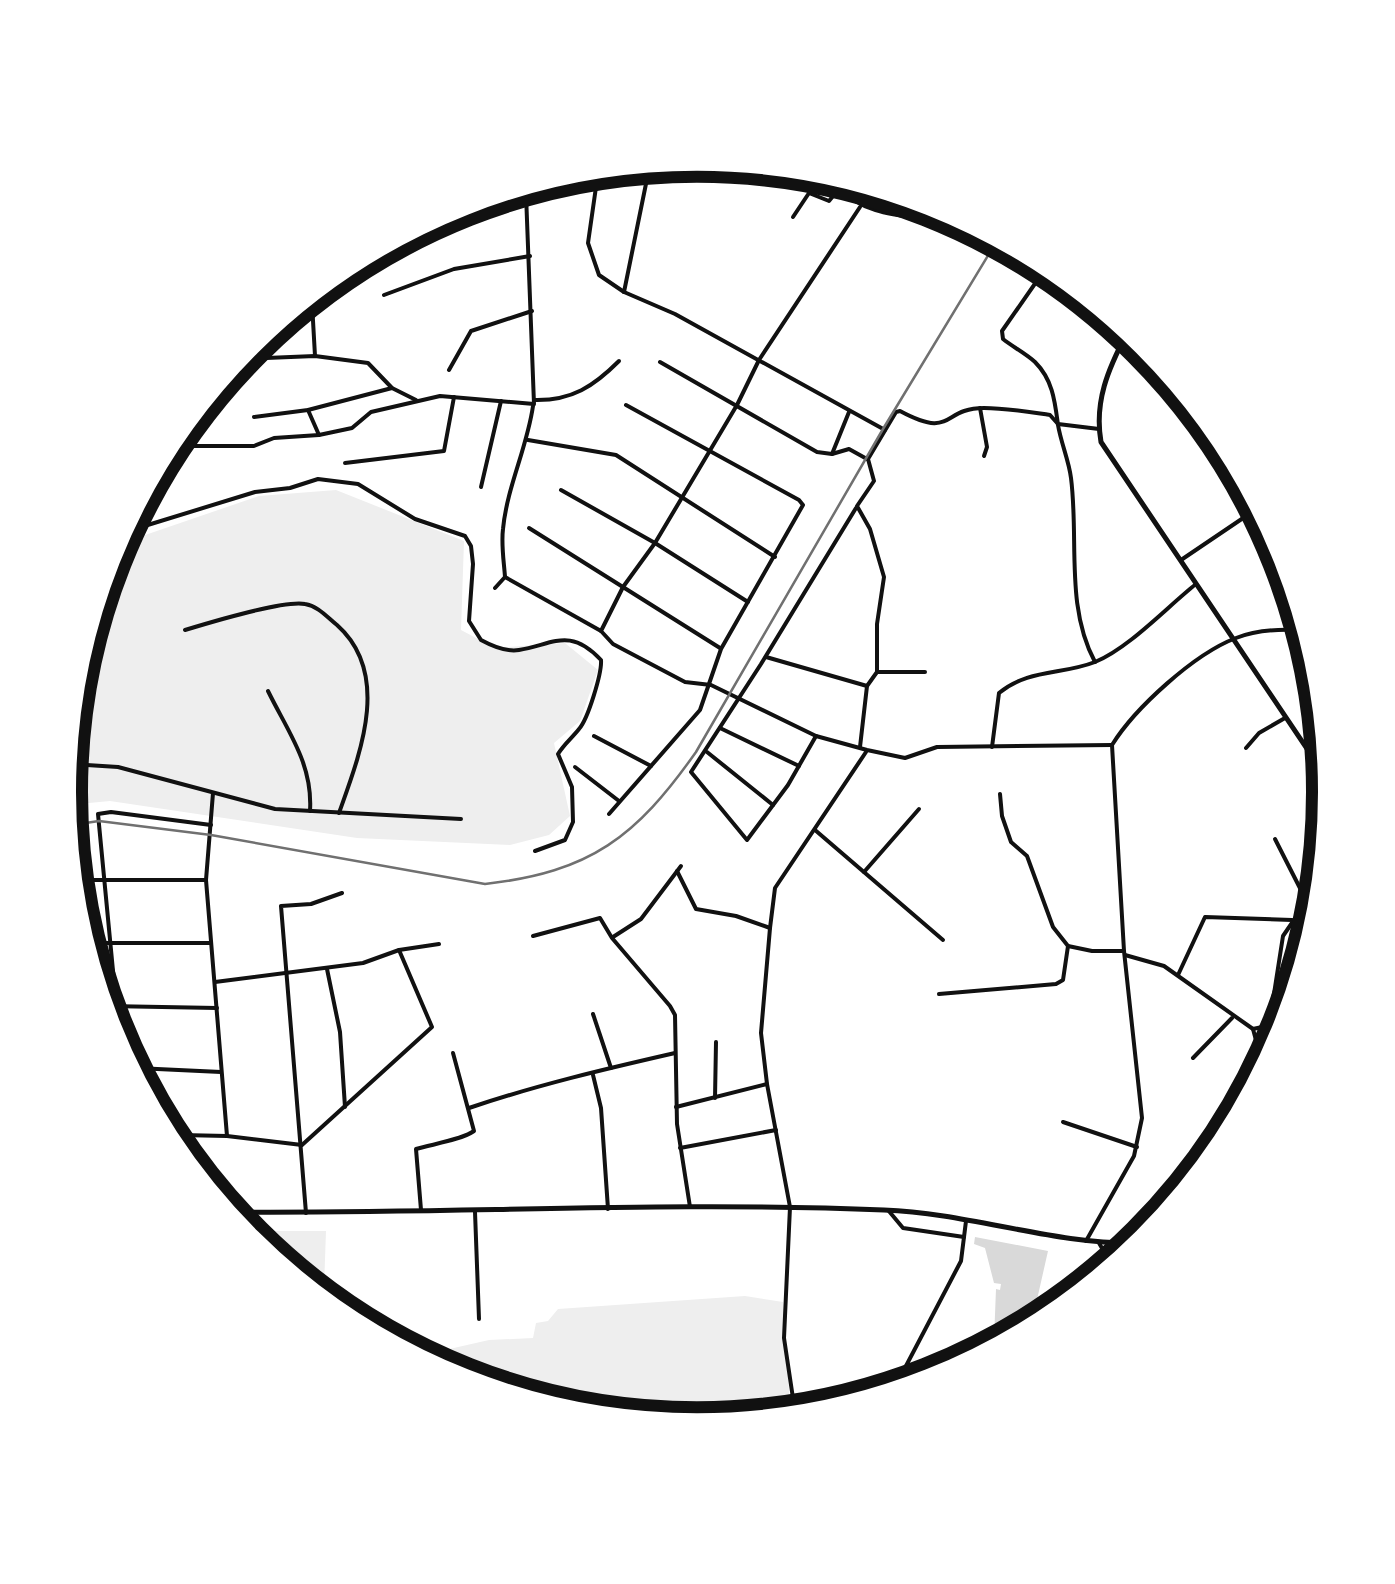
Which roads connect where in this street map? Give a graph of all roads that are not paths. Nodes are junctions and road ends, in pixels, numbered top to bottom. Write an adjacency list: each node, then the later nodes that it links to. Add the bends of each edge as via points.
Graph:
1 (647, 179): 11 (street)
2 (596, 186): 11 (street, via 588,242 599,274)
3 (835, 193): 8 (street, via 829,201 809,193)
4 (848, 196): 6 (street)
5 (526, 202): 9 (street)
6 (860, 206): 7 (street); 19 (street)
7 (912, 216)
8 (793, 217)
9 (530, 256): 12 (street, via 454,268); 13 (street)
10 (1037, 280): 33 (street, via 1003,339 1036,362 1058,404)
11 (624, 292): 19 (street)
12 (384, 295)
13 (532, 311): 21 (street, via 472,331); 26 (street)
14 (313, 313): 16 (street)
15 (1121, 347): 34 (main road, via 1101,392)
16 (315, 356): 17 (street); 22 (street, via 368,363)
17 (263, 357)
18 (620, 360): 26 (street, via 583,392)
19 (760, 360): 28 (street); 31 (street)
20 (660, 362): 28 (street)
21 (449, 370)
22 (392, 388): 24 (street); 30 (street)
23 (454, 398): 24 (street); 25 (street); 43 (street, via 444,451)
24 (416, 400): 36 (street)
25 (501, 401): 26 (street); 44 (street)
26 (534, 402): 37 (street)
27 (626, 405): 39 (street)
28 (736, 405): 39 (street); 40 (street, via 817,452)
29 (980, 408): 33 (street, via 1050,416); 35 (street, via 934,426 900,411); 41 (street)
30 (308, 410): 32 (street); 36 (street)
31 (850, 410): 35 (street); 40 (street)
32 (254, 417)
33 (1058, 424): 34 (street); 65 (street, via 1071,477 1075,590)
34 (1099, 429): 53 (main road, via 1114,466)
35 (884, 430): 42 (street)
36 (318, 435): 38 (street, via 254,446)
37 (528, 440): 46 (street, via 616,455); 54 (street, via 502,531)
38 (189, 446)
39 (708, 452): 46 (street); 52 (street, via 800,500)
40 (832, 454): 42 (street, via 849,449)
41 (984, 456)
42 (868, 459): 47 (street, via 874,481)
43 (345, 464)
44 (481, 487)
45 (561, 490): 51 (street)
46 (680, 499): 51 (street); 52 (street)
47 (857, 506): 64 (street); 66 (street, via 884,577)
48 (1247, 516): 53 (street)
49 (143, 526): 101 (street, via 318,479 358,484 415,519 465,536 473,564 469,622 480,640 518,651 565,639 600,660 585,720 558,754 572,787 571,831 566,840)
50 (529, 528): 56 (street)
51 (655, 542): 56 (street); 58 (street)
52 (775, 557): 58 (street)
53 (1181, 560): 55 (main road)
54 (504, 577): 57 (street); 61 (street)
55 (1196, 584): 62 (main road); 65 (street)
56 (623, 587): 61 (street); 63 (street)
57 (495, 588)
58 (748, 602): 63 (street)
59 (184, 630): 95 (street, via 303,603 349,636 368,678 368,698)
60 (1291, 630): 62 (street)
61 (601, 631): 68 (street, via 686,682)
62 (1234, 638): 72 (main road); 76 (street, via 1170,679)
63 (721, 648): 68 (street)
64 (766, 656): 69 (street); 71 (street)
65 (1095, 662): 79 (street, via 1028,676 998,693)
66 (878, 672): 67 (street); 69 (street)
67 (925, 672)
68 (710, 684): 71 (street); 86 (street, via 700,710)
69 (867, 686): 78 (street)
70 (268, 691): 94 (street, via 304,762 312,785)
71 (739, 699): 73 (street); 75 (street)
72 (1287, 717): 80 (street, via 1258,732); 81 (main road)
73 (720, 728): 82 (street); 87 (street)
74 (594, 736): 86 (street)
75 (816, 736): 78 (street); 87 (street)
76 (1112, 746): 79 (street); 120 (street)
77 (1310, 746): 81 (street)
78 (860, 747): 83 (street)
79 (992, 748): 83 (street, via 936,748 905,758)
80 (1246, 748)
81 (1307, 748): 84 (main road)
82 (705, 750): 92 (street); 92 (street, via 691,772 747,840)
83 (867, 750): 99 (street)
84 (1311, 754)
85 (83, 765): 89 (street, via 118,767)
86 (651, 766): 91 (street)
87 (799, 766): 92 (street)
88 (575, 767): 91 (street)
89 (213, 793): 94 (street); 98 (street)
90 (1000, 794): 118 (street, via 1011,842 1027,856)
91 (620, 802): 96 (street)
92 (773, 806)
93 (919, 809): 102 (street)
94 (310, 811): 95 (street)
95 (340, 812): 97 (street)
96 (610, 814)
97 (461, 819)
98 (211, 825): 103 (street, via 98,814); 105 (street)
99 (815, 830): 102 (street); 110 (street, via 776,888)
100 (1276, 839): 106 (street)
101 (534, 851)
102 (864, 872): 113 (street)
103 (103, 878): 104 (street); 105 (street); 115 (street)
104 (89, 879)
105 (206, 880): 116 (street)
106 (1304, 892)
107 (342, 893): 122 (street, via 281,906)
108 (1302, 907): 109 (street)
109 (1292, 920): 123 (street, via 1205,917); 130 (street, via 1283,936)
110 (770, 928): 112 (street, via 696,909 679,868 641,919); 143 (street, via 761,1033)
111 (533, 936): 112 (street, via 600,918)
112 (612, 938): 137 (street, via 670,1006)
113 (943, 940)
114 (101, 943): 115 (street)
115 (110, 943): 116 (street); 125 (street)
116 (211, 943): 124 (street)
117 (439, 944): 119 (street)
118 (1068, 946): 120 (street); 126 (street, via 1061,983)
119 (400, 950): 121 (street); 145 (street, via 432,1027)
120 (1125, 953): 123 (street); 153 (street, via 1142,1118)
121 (327, 969): 122 (street); 145 (street)
122 (289, 975): 124 (street); 152 (street)
123 (1178, 975): 131 (street)
124 (214, 982): 128 (street)
125 (114, 988)
126 (939, 994)
127 (121, 1006): 128 (street)
128 (216, 1008): 141 (street)
129 (593, 1014): 139 (street)
130 (1271, 1014)
131 (1233, 1017): 133 (street); 138 (street)
132 (1266, 1027): 133 (street)
133 (1253, 1029): 135 (street)
134 (716, 1042): 144 (street)
135 (1257, 1046)
136 (453, 1053): 147 (street)
137 (675, 1053): 139 (street); 146 (street)
138 (1194, 1058)
139 (611, 1068): 142 (street)
140 (148, 1069): 141 (street)
141 (222, 1072): 151 (street)
142 (593, 1075): 147 (street); 157 (street)
143 (766, 1084): 144 (street); 149 (street)
144 (715, 1098): 146 (street)
145 (345, 1107): 152 (street)
146 (676, 1107): 154 (street)
147 (469, 1108): 158 (street, via 474,1130 465,1138 416,1150)
148 (1062, 1122): 153 (street)
149 (776, 1130): 154 (street); 155 (street)
150 (187, 1135): 151 (street)
151 (227, 1136): 152 (street)
152 (302, 1145): 162 (street)
153 (1136, 1147): 165 (street)
154 (680, 1148): 156 (street)
155 (790, 1207): 156 (main road); 159 (main road); 171 (street, via 784,1338)
156 (690, 1208): 157 (main road)
157 (608, 1209): 161 (main road)
158 (421, 1210): 161 (main road); 162 (main road)
159 (888, 1210): 163 (main road); 164 (street, via 903,1228)
160 (249, 1212): 162 (main road)
161 (475, 1212): 169 (street)
162 (306, 1213)
163 (966, 1219): 164 (street); 165 (main road)
164 (964, 1237): 170 (street, via 961,1260)
165 (1086, 1241): 166 (main road)
166 (1099, 1243): 167 (main road); 168 (street)
167 (1115, 1243)
168 (1105, 1253)
169 (479, 1319)
170 (903, 1371)
171 (793, 1399)

